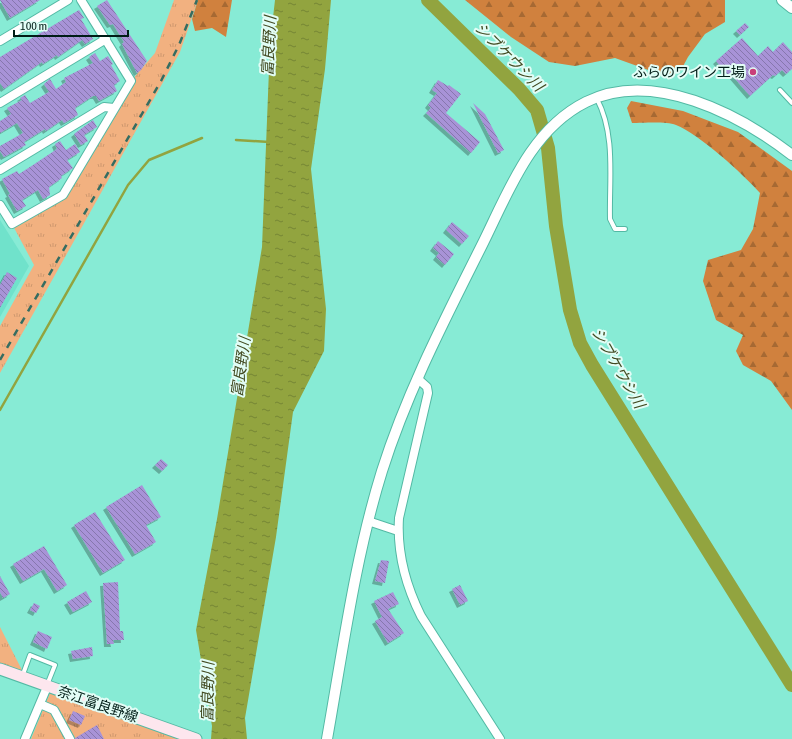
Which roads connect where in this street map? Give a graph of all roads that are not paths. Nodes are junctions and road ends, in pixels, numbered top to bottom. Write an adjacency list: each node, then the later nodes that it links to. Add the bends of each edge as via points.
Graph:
1 (68, 0): 6 (street)
2 (81, 0): 5 (street)
3 (782, 0): 4 (street)
4 (792, 8)
5 (106, 39): 9 (street); 11 (street, via 131,81)
6 (0, 41)
7 (780, 90): 10 (lane)
8 (596, 98): 12 (street, via 619,91 638,90 694,102 747,124); 15 (lane, via 604,112 609,139 610,220 615,229); 16 (street, via 566,115 548,131 526,158)
9 (0, 103)
10 (792, 103)
11 (114, 108): 13 (street, via 104,107); 14 (street, via 63,195 12,224)
12 (792, 155)
13 (0, 170)
14 (0, 205)
15 (625, 229)
16 (417, 378): 17 (street, via 394,437); 18 (street, via 427,387 428,393 398,518)
17 (368, 522): 18 (street); 26 (street, via 357,566)
18 (398, 532): 27 (street, via 402,560 414,602)
19 (0, 669): 20 (main road, 奈江富良野線)
20 (22, 677): 21 (main road, 奈江富良野線); 21 (lane, via 30,655 55,665)
21 (47, 687): 22 (street); 25 (main road, 奈江富良野線)
22 (40, 704): 23 (street); 24 (street, via 54,710)
23 (25, 739)
24 (70, 739)
25 (196, 739)
26 (327, 739)
27 (500, 739)

